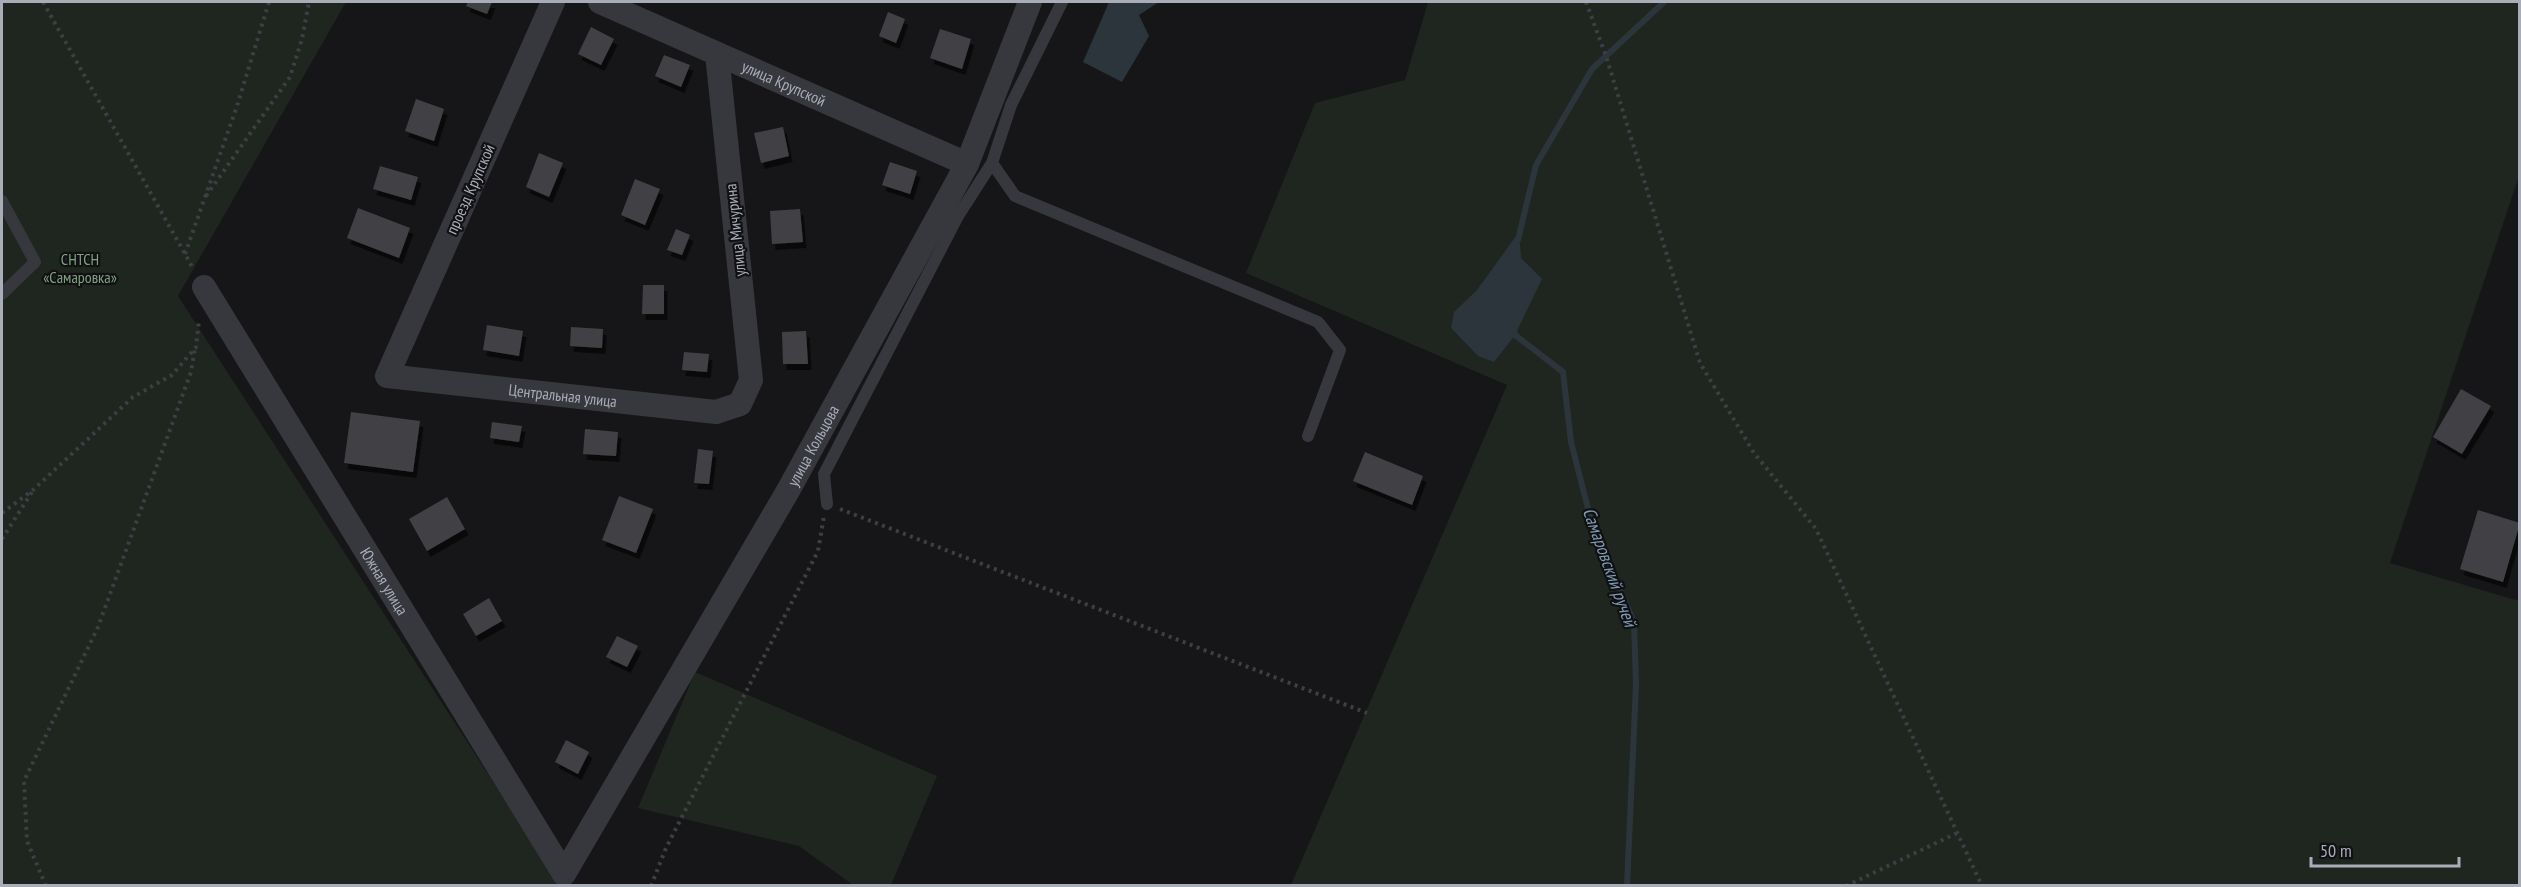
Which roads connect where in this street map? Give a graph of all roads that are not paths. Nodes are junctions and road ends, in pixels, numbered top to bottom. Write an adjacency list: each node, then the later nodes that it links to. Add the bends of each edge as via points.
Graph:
1 (553, 2): 11 (street, проезд Крупской)
2 (600, 2): 5 (street, улица Крупской)
3 (1030, 2): 7 (street, улица Кольцова)
4 (1062, 2): 6 (lane, via 1011,105)
5 (717, 54): 7 (street, улица Крупской); 12 (street, улица Мичурина, via 751,380)
6 (992, 163): 13 (lane, via 1015,196 1318,322 1340,350); 14 (lane, via 958,216 824,474)
7 (967, 164): 15 (street, улица Кольцова, via 789,489)
8 (2, 201): 10 (lane, via 35,262)
9 (204, 287): 15 (street, Южная улица)
10 (2, 294)
11 (387, 376): 12 (street, Центральная улица, via 716,412)
12 (740, 404)
13 (1308, 436)
14 (826, 504)
15 (564, 874)

